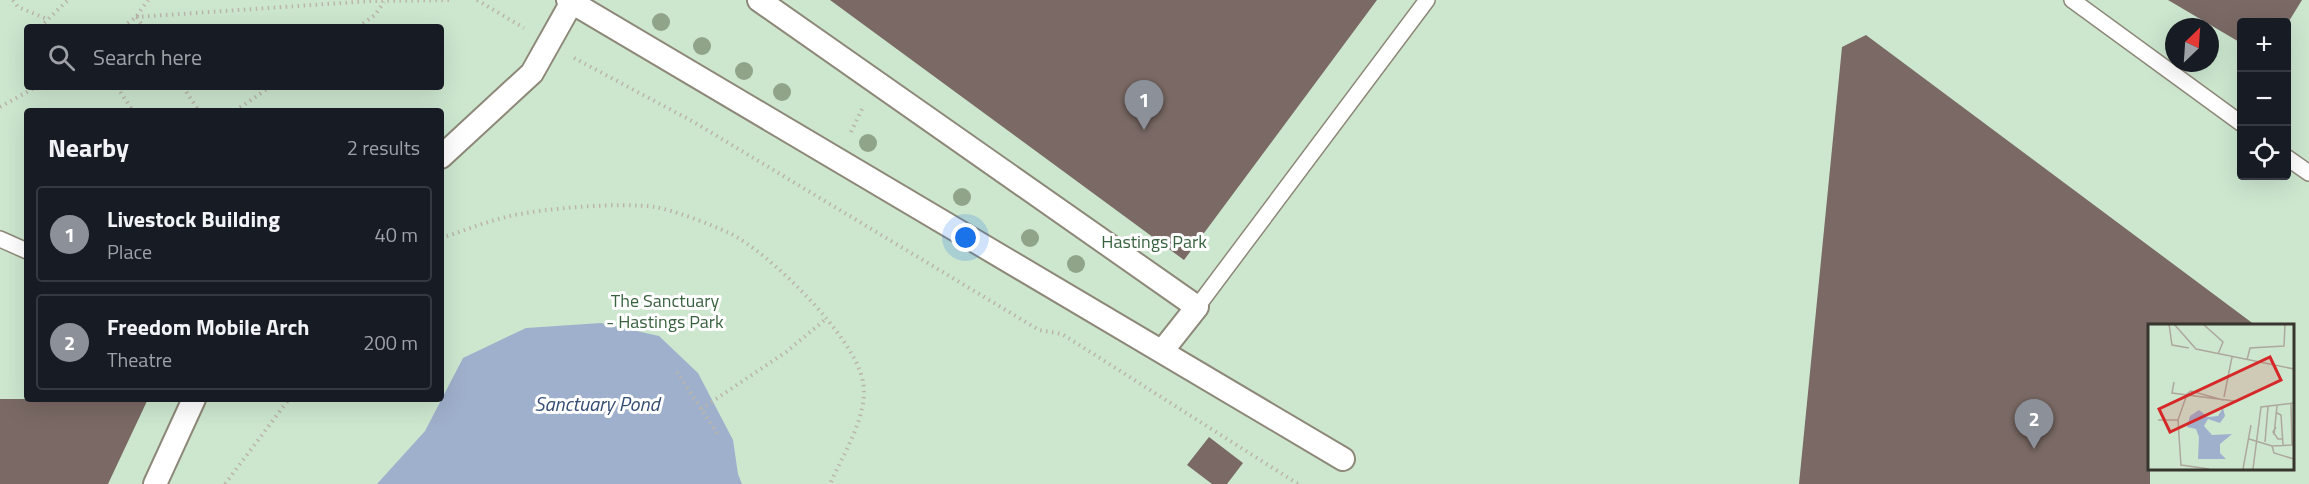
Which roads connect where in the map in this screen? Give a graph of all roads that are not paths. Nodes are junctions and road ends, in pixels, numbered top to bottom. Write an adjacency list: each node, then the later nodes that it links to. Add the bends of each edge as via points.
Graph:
1 (759, 0): 11 (street)
2 (1427, 0): 11 (lane)
3 (2072, 0): 5 (lane)
4 (571, 1): 6 (street, via 532,73); 12 (street)
5 (2237, 121)
6 (444, 154)
7 (2291, 160): 8 (lane)
8 (2309, 173)
9 (0, 239): 10 (lane)
10 (24, 250)
11 (1197, 307): 12 (street)
12 (1162, 350): 14 (street)
13 (193, 402): 15 (street)
14 (1342, 459)
15 (155, 484)

